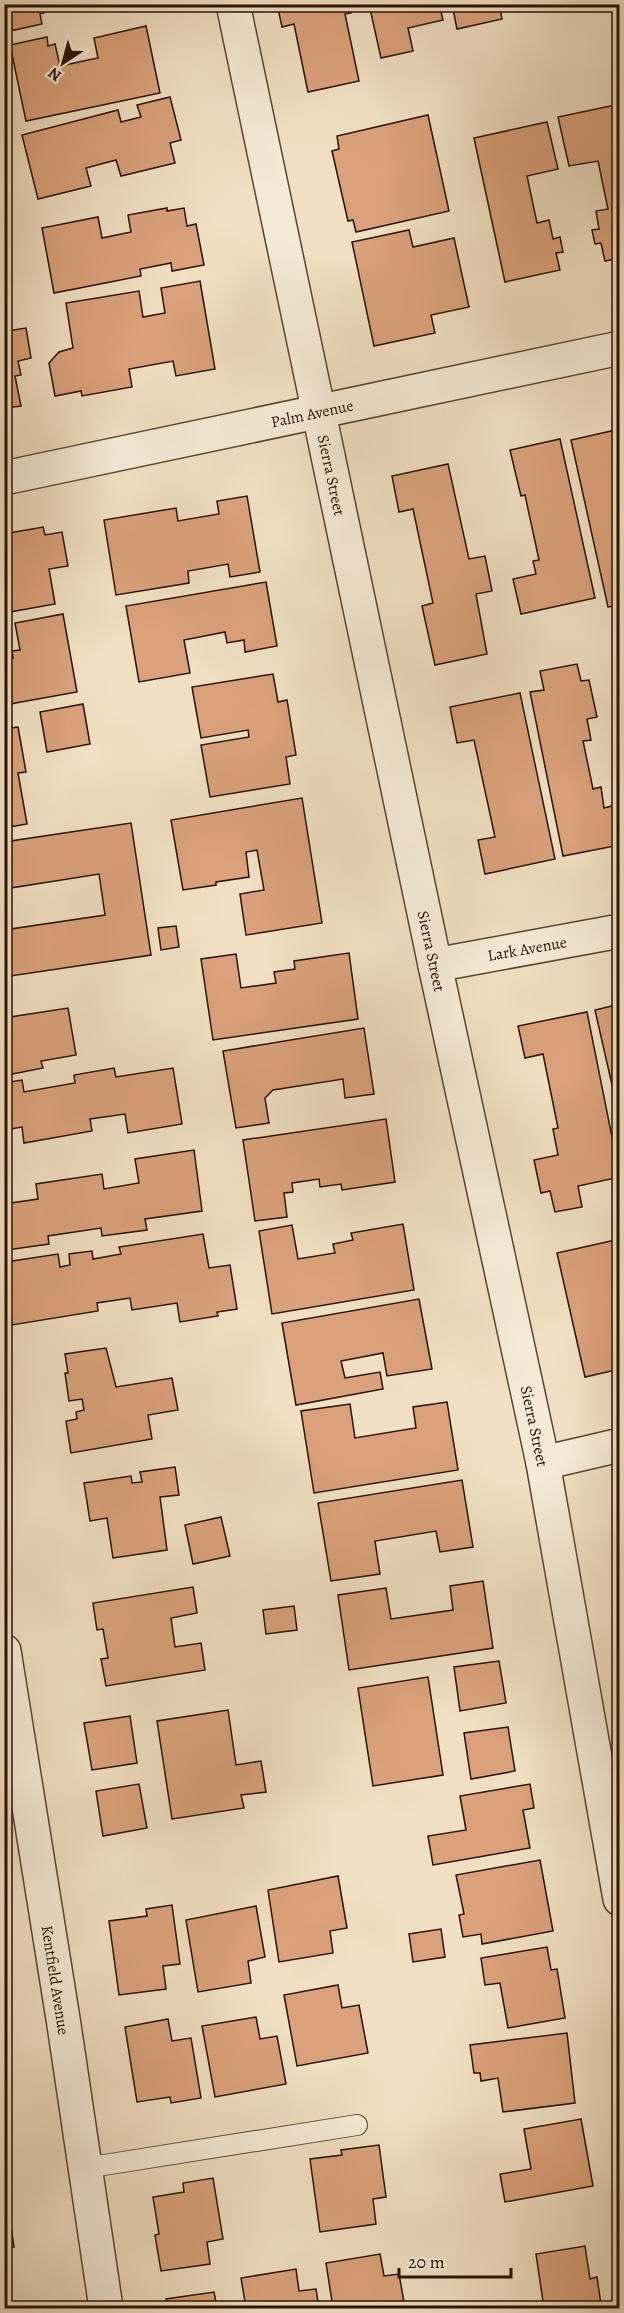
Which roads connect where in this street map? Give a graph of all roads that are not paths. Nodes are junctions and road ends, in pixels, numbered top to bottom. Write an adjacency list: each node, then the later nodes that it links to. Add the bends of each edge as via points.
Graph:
1 (233, 4): 3 (street, Sierra Street)
2 (620, 348): 3 (street, Palm Avenue)
3 (318, 411): 4 (street, Palm Avenue); 6 (street, Sierra Street)
4 (4, 478)
5 (620, 931): 6 (street, Lark Avenue)
6 (435, 964): 8 (street, Sierra Street)
7 (620, 1445): 8 (street)
8 (543, 1463): 11 (street, Sierra Street)
9 (4, 1651): 10 (street, Kentfield Avenue)
10 (12, 1753): 13 (street, Kentfield Avenue)
11 (620, 1899)
12 (357, 2125): 13 (lane)
13 (85, 2168): 14 (street, Kentfield Avenue)
14 (106, 2308)

